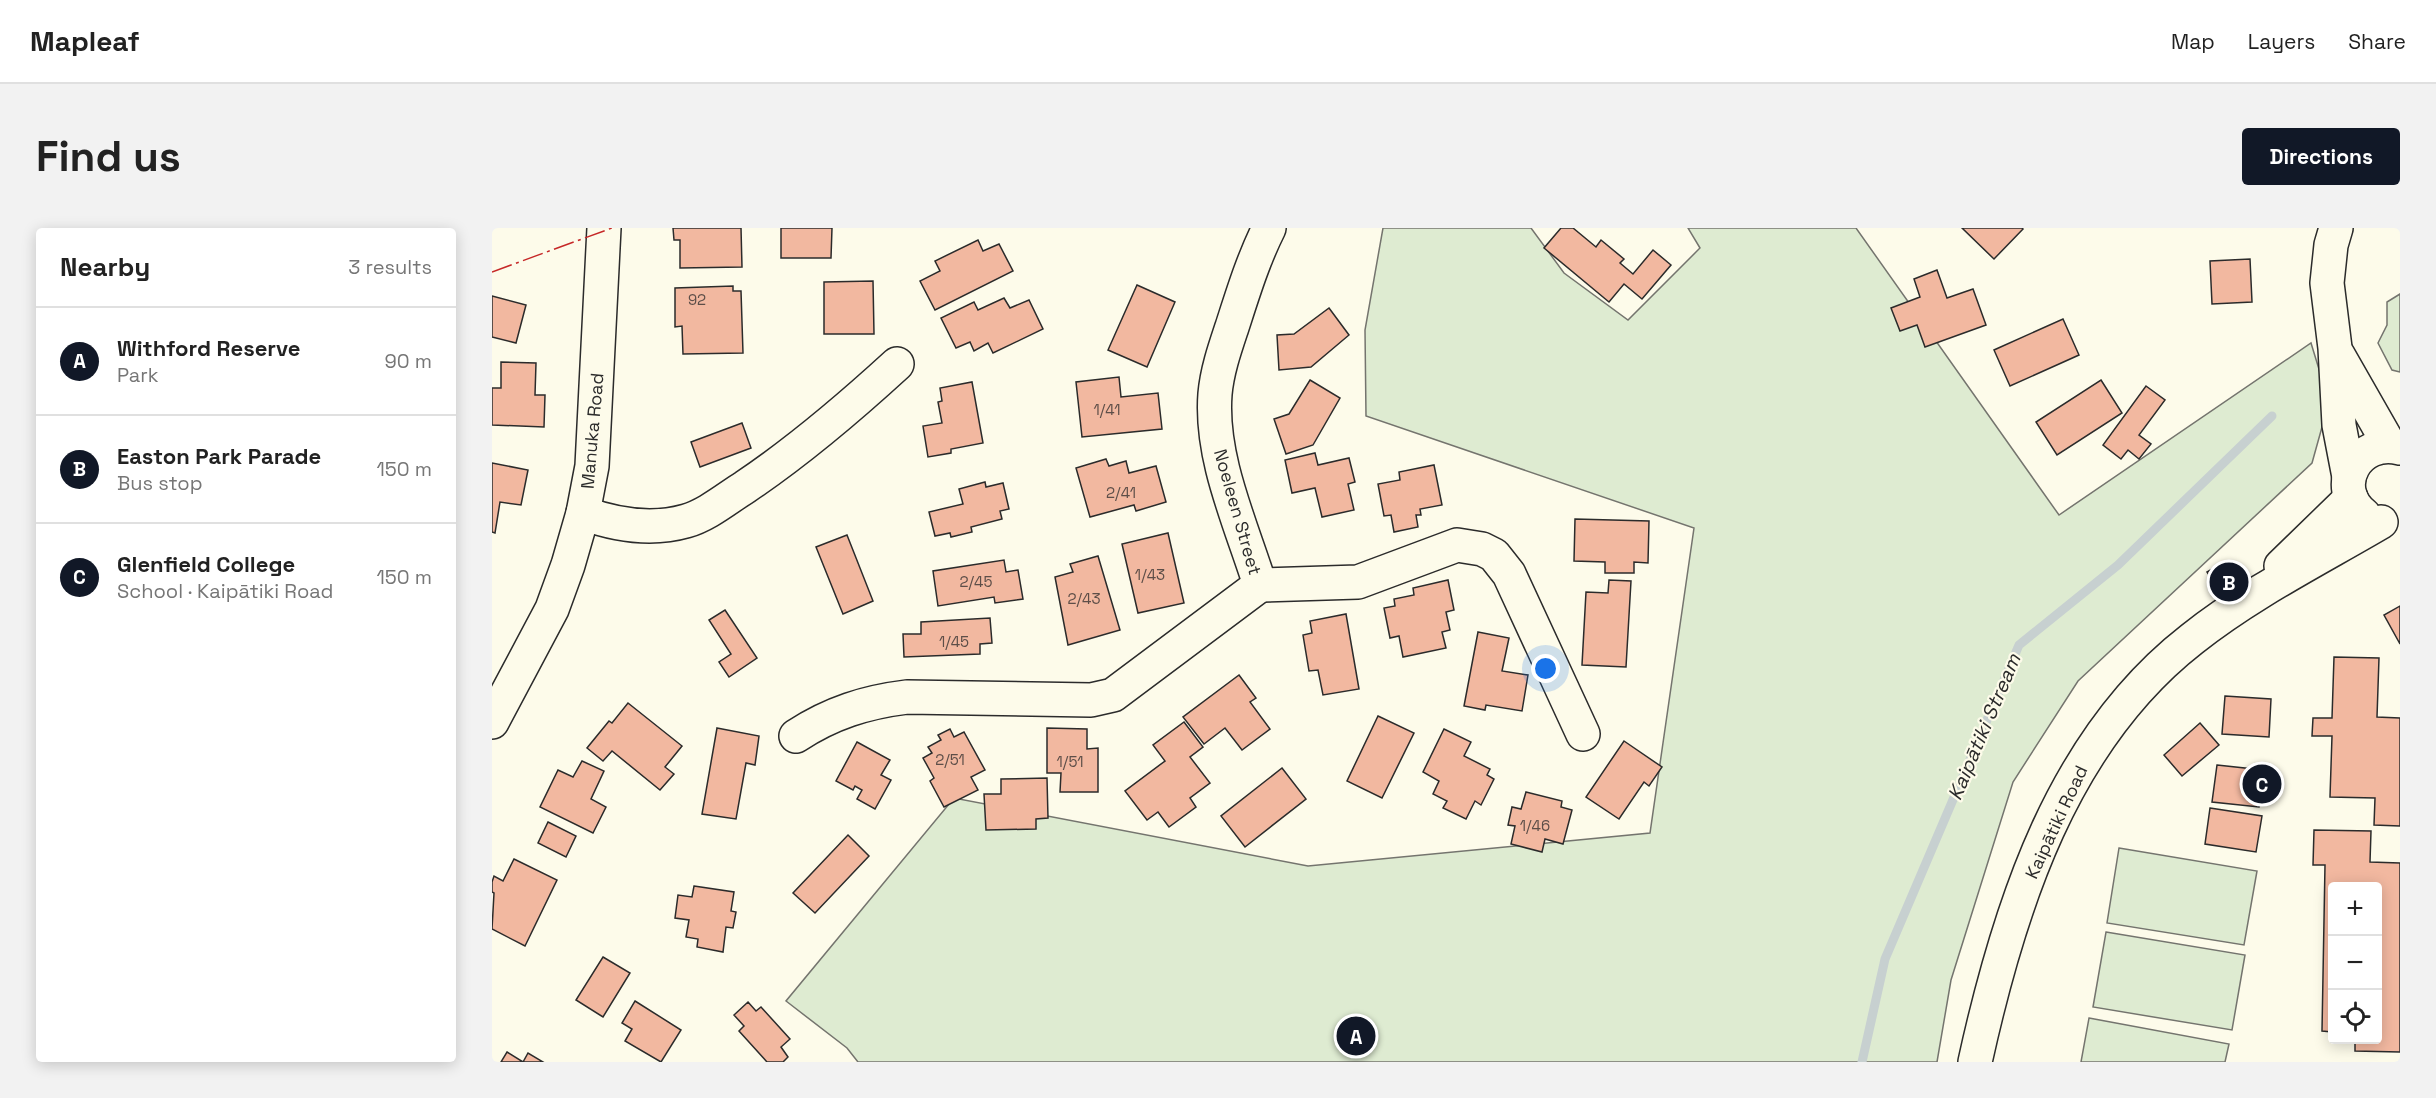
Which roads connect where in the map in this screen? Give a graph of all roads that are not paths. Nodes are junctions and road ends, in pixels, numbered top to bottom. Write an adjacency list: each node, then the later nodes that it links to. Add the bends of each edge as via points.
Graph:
1 (604, 228): 8 (street, Manuka Road, via 592,466)
2 (1269, 228): 10 (street, Noeleen Street, via 1248,278 1215,393 1224,471)
3 (2336, 228): 4 (street, via 2327,283)
4 (2335, 348): 6 (street); 7 (street, via 2339,425)
5 (897, 364): 8 (street, via 790,457 703,514 687,521 647,526)
6 (2395, 447): 7 (street, Kaipātiki Road, via 2379,446 2360,457)
7 (2350, 488): 9 (street, via 2358,510 2368,518); 11 (street, Kaipātiki Road)
8 (583, 513): 12 (street, Manuka Road, via 552,609)
9 (2390, 521): 11 (street, Kaipātiki Road)
10 (1260, 585): 13 (street, via 1358,582 1456,545 1482,549 1494,555 1509,574); 14 (street, Noeleen Street, via 1113,695 1090,700 882,700 828,717)
11 (2241, 605): 15 (street, Kaipātiki Road, via 2192,639 2134,693 2071,782 2034,861 1992,985)
12 (492, 722)
13 (1583, 734)
14 (796, 736)
15 (1975, 1062)

